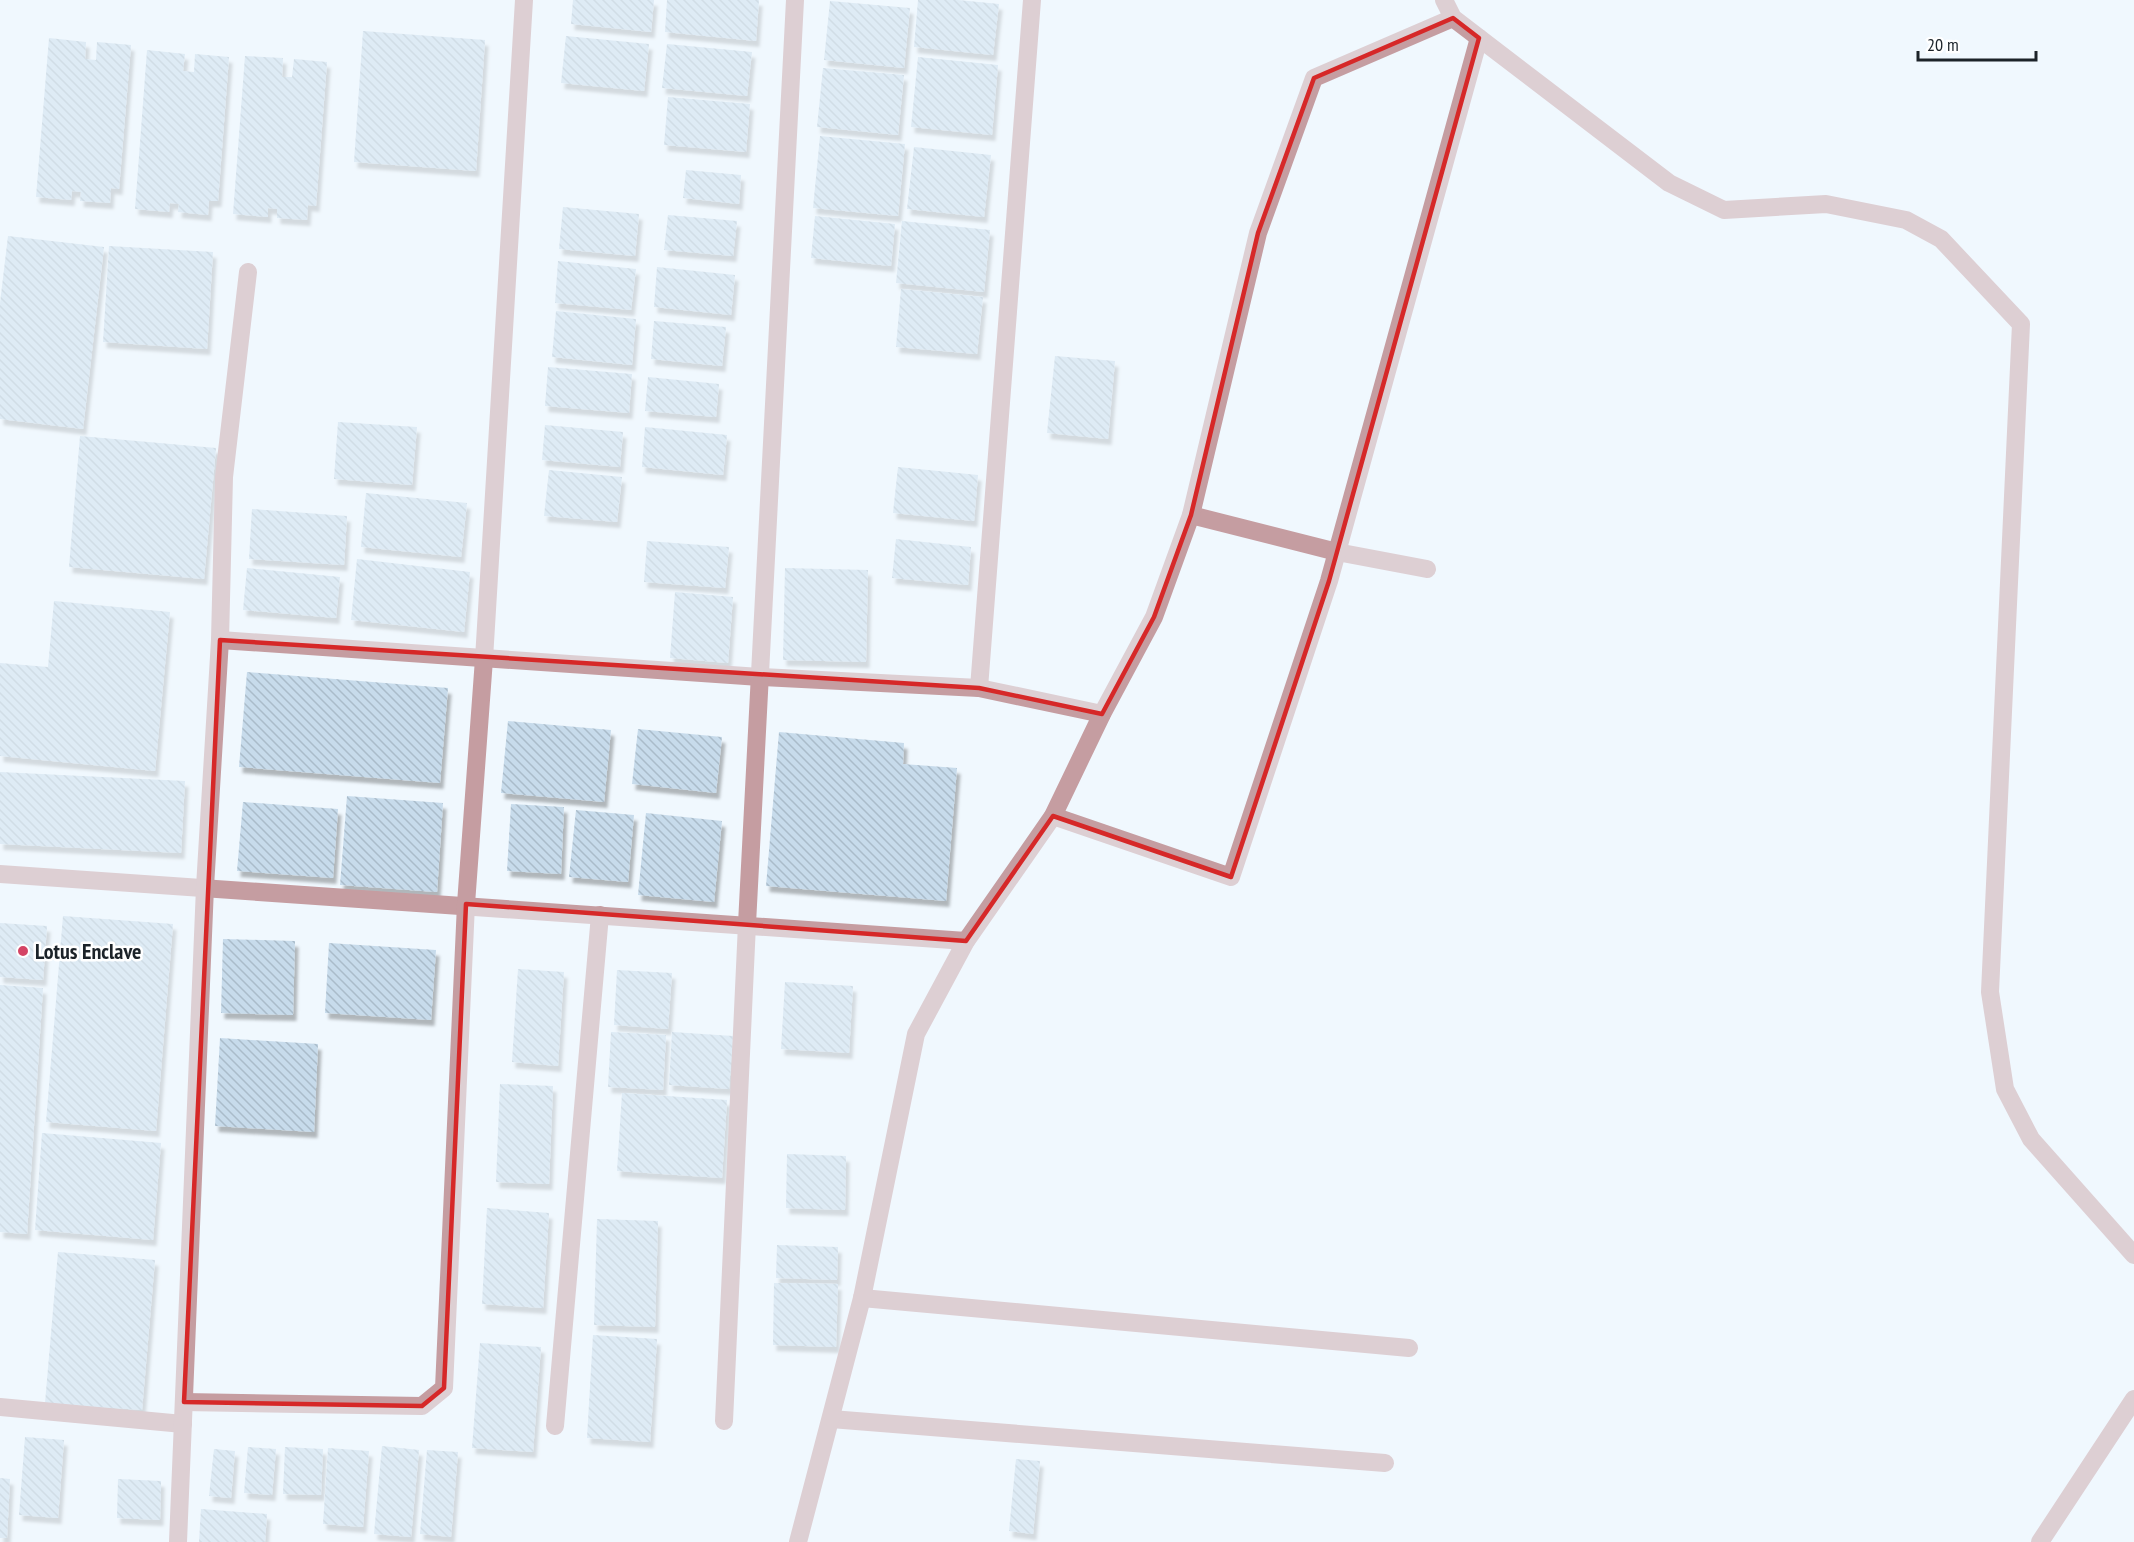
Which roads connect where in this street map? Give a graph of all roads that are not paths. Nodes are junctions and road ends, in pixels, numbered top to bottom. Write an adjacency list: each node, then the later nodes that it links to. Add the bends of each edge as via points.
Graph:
1 (524, 0): 12 (street)
2 (795, 0): 13 (street)
3 (1032, 0): 14 (street)
4 (1444, 0): 5 (street)
5 (1453, 18): 6 (street); 8 (street, via 1314,78 1258,233)
6 (1479, 38): 9 (street); 23 (street, via 1668,183 1724,210 1826,204 1906,220 1941,239 2021,324 1990,992 2005,1089 2031,1139)
7 (248, 272): 11 (street, via 224,477)
8 (1191, 515): 9 (street); 15 (street, via 1154,617)
9 (1337, 552): 10 (street); 16 (street, via 1231,877)
10 (1427, 569)
11 (220, 640): 12 (street); 18 (street)
12 (484, 659): 13 (street); 19 (street)
13 (760, 677): 14 (street); 21 (street)
14 (979, 688): 15 (street)
15 (1102, 714): 16 (street)
16 (1053, 816): 22 (street)
17 (0, 874): 18 (street)
18 (205, 887): 19 (street); 27 (street)
19 (466, 904): 20 (street); 27 (street, via 444,1388 422,1406)
20 (600, 915): 21 (street); 32 (street)
21 (747, 924): 22 (street); 30 (street)
22 (966, 941): 24 (street, via 916,1034)
23 (2134, 1255)
24 (861, 1298): 25 (street); 29 (street)
25 (1409, 1348)
26 (2134, 1399): 36 (street)
27 (184, 1402): 31 (street)
28 (0, 1407): 31 (street)
29 (831, 1419): 33 (street); 35 (street)
30 (724, 1421)
31 (183, 1424): 34 (street)
32 (555, 1425)
33 (1385, 1463)
34 (178, 1542)
35 (798, 1542)
36 (2040, 1542)

